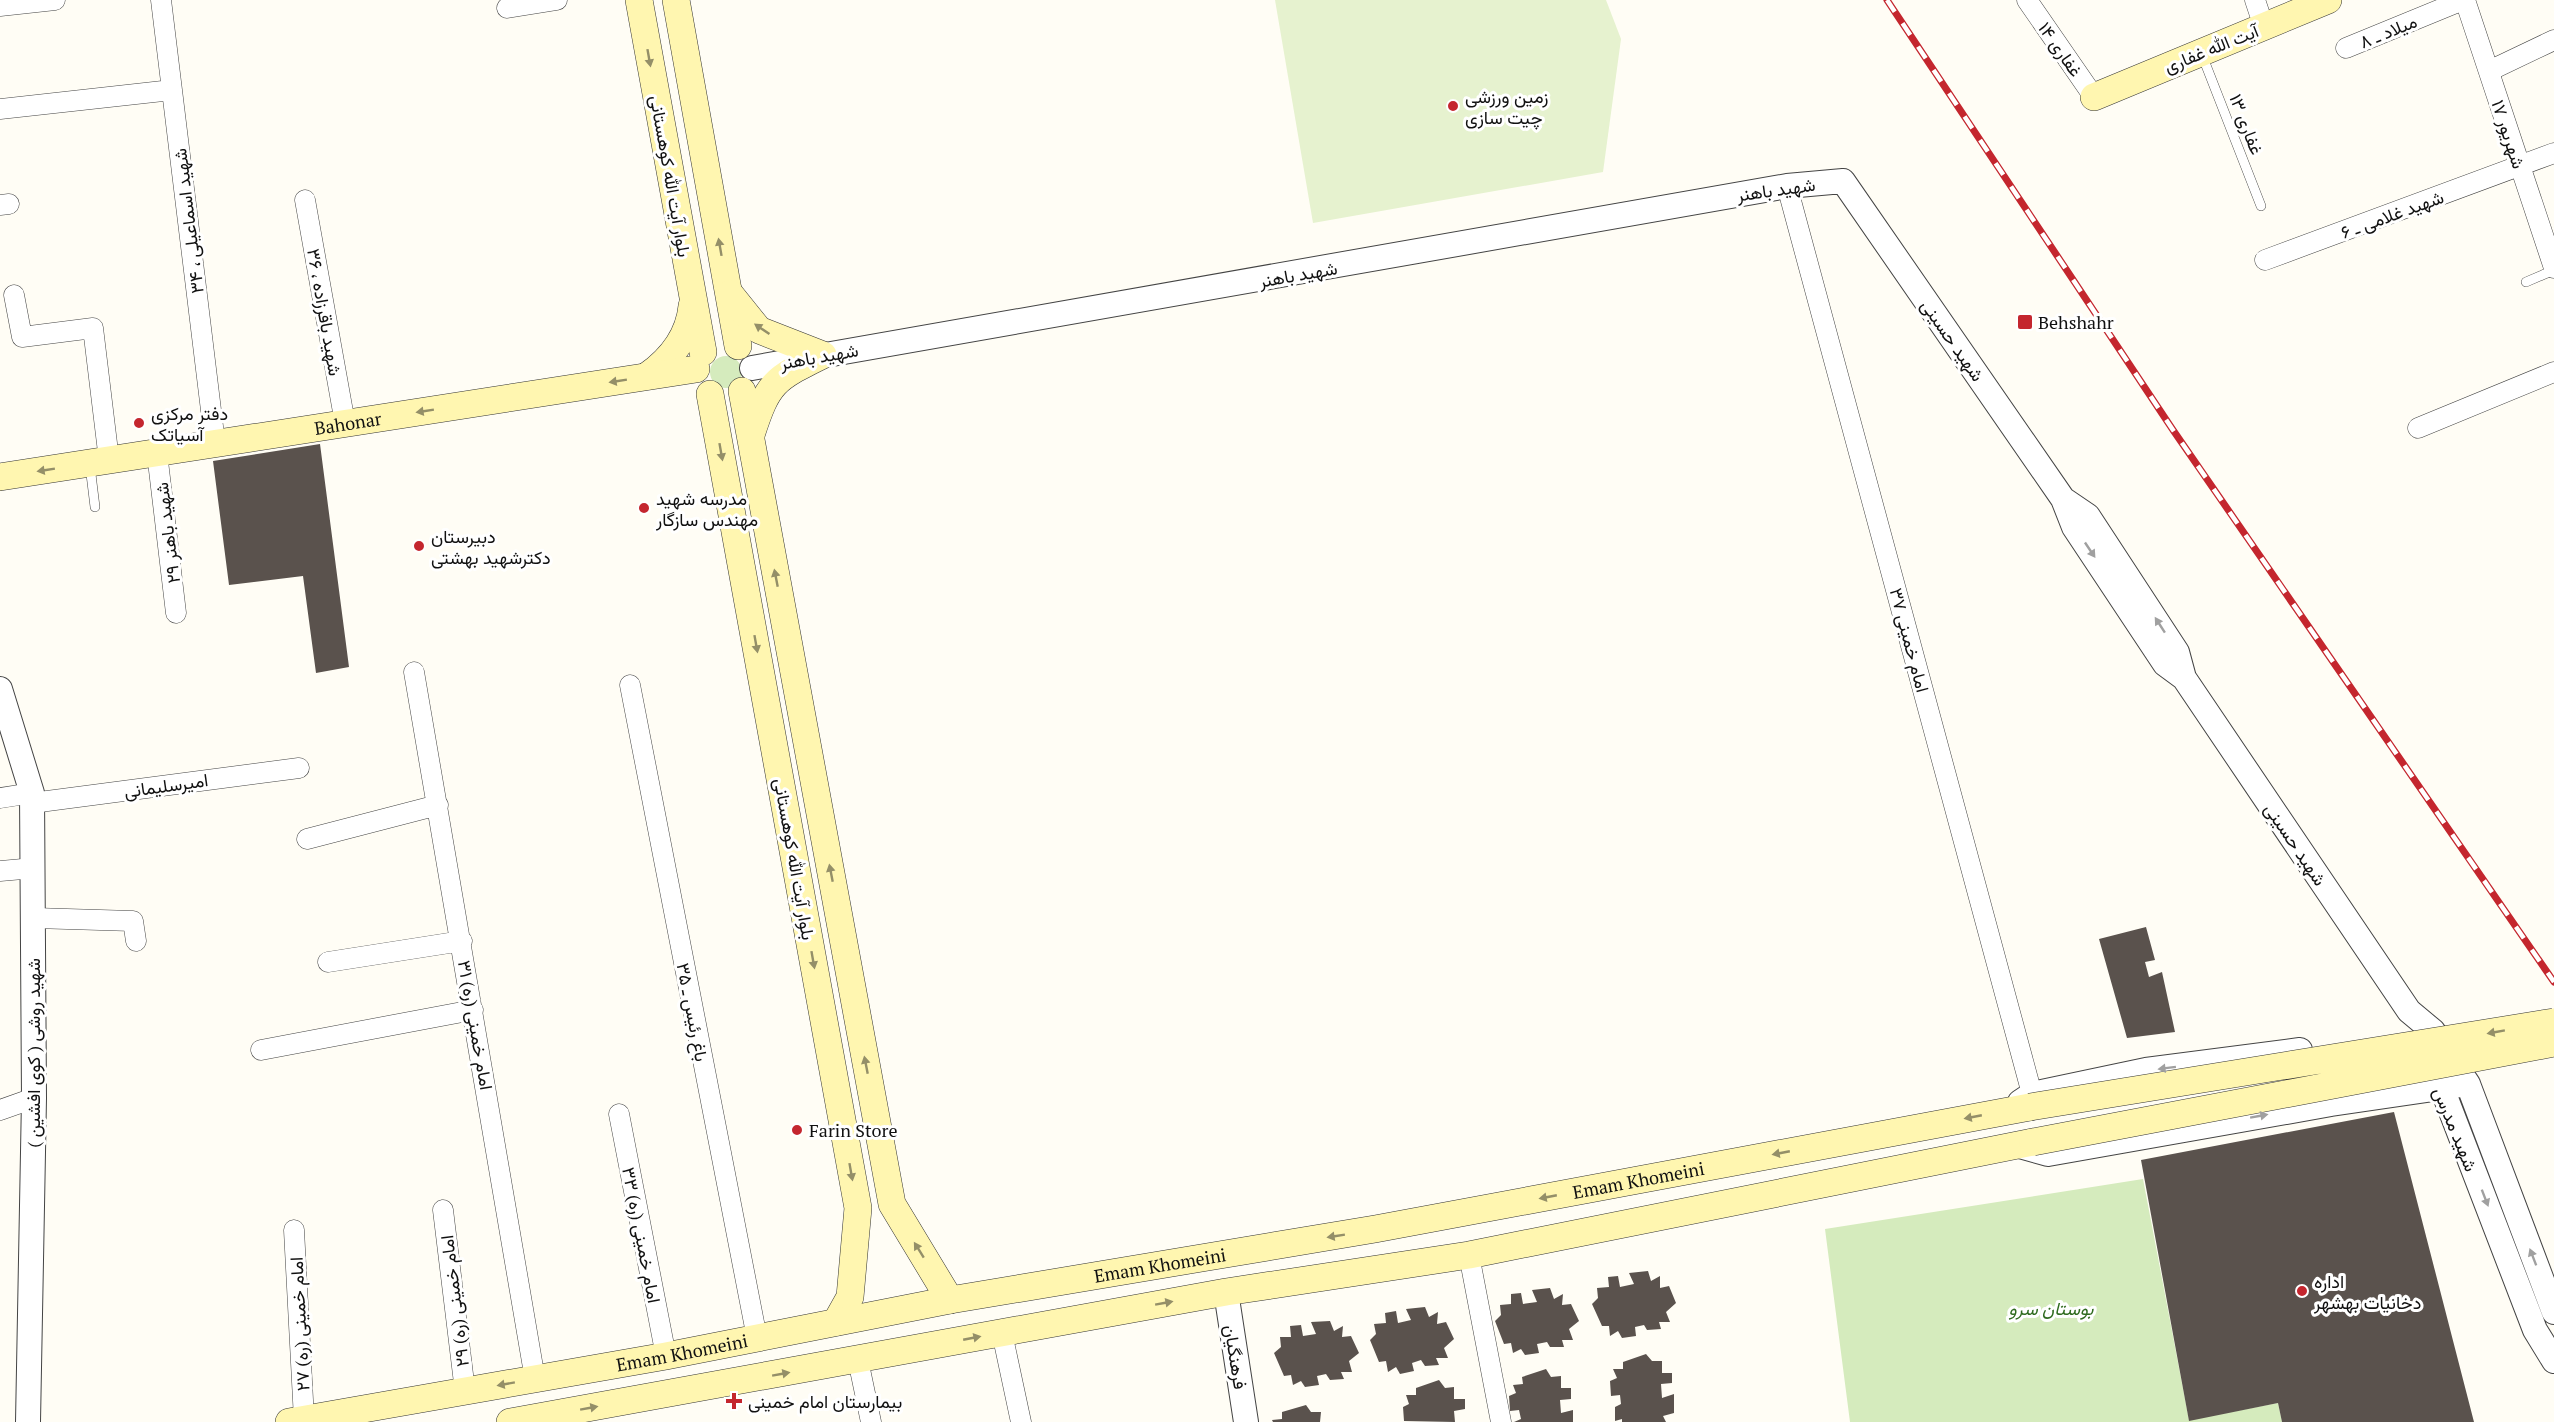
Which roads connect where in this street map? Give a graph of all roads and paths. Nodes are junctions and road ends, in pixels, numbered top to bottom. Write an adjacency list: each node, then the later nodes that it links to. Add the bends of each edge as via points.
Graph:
1 (55, 0): 10 (street)
2 (161, 0): 17 (street, شهید اسماعیلی ، ۳۴)
3 (557, 0): 11 (street)
4 (639, 0): 31 (main road, بلوار آیت الله کوهستانی, one-way to 31)
5 (676, 0): 29 (main road, بلوار آیت الله کوهستانی, one-way to 5)
6 (2027, 0): 18 (street, غفاری ۱۴)
7 (2255, 0): 12 (street)
8 (2328, 0): 12 (main road, آیت الله غفاری)
9 (2464, 0): 14 (street, میلاد ـ ۸); 16 (street, ۱۷ شهریور)
10 (0, 6)
11 (507, 8)
12 (2264, 27): 15 (main road, آیت الله غفاری)
13 (2554, 40): 16 (street)
14 (2346, 48)
15 (2201, 53): 18 (main road, آیت الله غفاری); 25 (lane, غفاری ۱۳)
16 (2488, 71): 21 (street, ۱۷ شهریور)
17 (172, 90): 19 (street); 41 (street, شهید اسماعیلی ، ۳۴)
18 (2094, 97)
19 (0, 109)
20 (2554, 153): 21 (street, شهید غلامی ـ ۶)
21 (2520, 167): 26 (street, شهید غلامی ـ ۶); 27 (street, ۱۷ شهریور)
22 (1843, 181): 23 (street, شهید باهنر); 62 (street, شهید حسینی, via 2063,499 2088,516 2177,652 2184,678)
23 (1787, 186): 32 (street, شهید باهنر); 74 (street, امام خمینی ۳۷)
24 (305, 200): 38 (street, شهید باقرزاده ، ۳۶)
25 (2261, 206)
26 (2265, 261)
27 (2554, 269): 28 (lane)
28 (2526, 282)
29 (728, 291): 32 (main road, one-way to 29, via 759,330); 34 (main road, بلوار آیت الله کوهستانی)
30 (14, 295): 43 (street, via 22,337 93,328)
31 (693, 296): 33 (main road, بلوار آیت الله کوهستانی); 36 (main road, via 684,338 669,360)
32 (823, 355): 34 (street, شهید باهنر); 40 (main road, via 772,384)
33 (700, 360): 34 (main road, via 720,343); 36 (main road, Bahonar); 37 (main road, via 699,383)
34 (744, 368): 37 (main road, via 727,398); 40 (main road, بلوار آیت الله کوهستانی)
35 (2554, 372): 39 (street)
36 (647, 376): 38 (main road, Bahonar, one-way to 38)
37 (710, 394): 80 (main road, بلوار آیت الله کوهستانی, one-way to 80)
38 (345, 423): 41 (main road, Bahonar)
39 (2418, 428)
40 (750, 439): 79 (main road, بلوار آیت الله کوهستانی, one-way to 40)
41 (215, 443): 42 (main road, Bahonar)
42 (157, 453): 43 (main road, Bahonar); 46 (street, شهید باهنر ۲۹)
43 (99, 462): 44 (main road, Bahonar, one-way to 44); 45 (lane)
44 (0, 477)
45 (95, 507)
46 (177, 613)
47 (414, 672): 53 (street, امام خمینی (ره) ۳۱)
48 (630, 685): 91 (street, باغ رئیس ـ ۳۵)
49 (0, 689): 52 (street, شهید روشی ( کوی افشین ))
50 (299, 768): 52 (street, امیرسلیمانی)
51 (0, 798): 52 (street, امیرسلیمانی)
52 (32, 798): 55 (street, شهید روشی ( کوی افشین ))
53 (438, 805): 54 (street); 59 (street, امام خمینی (ره) ۳۱)
54 (307, 840)
55 (34, 868): 56 (street); 57 (street, شهید روشی ( کوی افشین ))
56 (0, 871)
57 (34, 918): 58 (street, via 133,921); 72 (street, شهید روشی ( کوی افشین ))
58 (136, 941)
59 (462, 941): 60 (street); 61 (street, امام خمینی (ره) ۳۱)
60 (328, 963)
61 (473, 1010): 69 (street); 95 (street, امام خمینی (ره) ۳۱)
62 (2409, 1011): 64 (street, شهید مدرس); 65 (street)
63 (2554, 1022): 74 (main road, Emam Khomeini, one-way to 74, bridge)
64 (2433, 1031): 65 (street); 70 (street, شهید مدرس)
65 (2408, 1035): 66 (street); 71 (street, شهید مدرس)
66 (2349, 1043): 68 (street); 73 (street)
67 (2554, 1043): 78 (main road, Emam Khomeini, bridge)
68 (2324, 1047): 74 (street, one-way to 74, via 2146,1070); 75 (street)
69 (261, 1050)
70 (2468, 1084): 71 (street); 88 (street, شهید مدرس, one-way to 70)
71 (2442, 1088): 73 (street); 94 (street, شهید مدرس, one-way to 94, via 2535,1330)
72 (34, 1098): 76 (street); 98 (street, شهید روشی ( کوی افشین ))
73 (2358, 1100): 75 (street)
74 (2023, 1104): 82 (main road, Emam Khomeini, one-way to 82)
75 (2331, 1104): 78 (street, one-way to 75, via 2048,1154)
76 (0, 1110)
77 (619, 1114): 92 (street, امام خمینی (ره) ۳۳)
78 (2025, 1144): 84 (main road, Emam Khomeini)
79 (892, 1204): 80 (main road, via 889,1217 877,1224 865,1220); 87 (main road, بلوار آیت الله کوهستانی, one-way to 79)
80 (858, 1208): 89 (main road, بلوار آیت الله کوهستانی, via 850,1297)
81 (443, 1210): 96 (street, امام خمینی (ره) ۲۹)
82 (1375, 1229): 85 (main road); 87 (main road, Emam Khomeini, one-way to 87)
83 (294, 1230): 97 (street, امام خمینی (ره) ۲۷)
84 (1468, 1255): 85 (main road, Emam Khomeini); 103 (street)
85 (1381, 1270): 86 (main road, Emam Khomeini)
86 (1226, 1292): 90 (main road, Emam Khomeini, one-way to 86); 102 (street, فرهنگیان)
87 (950, 1300): 89 (main road, Emam Khomeini)
88 (2554, 1312)
89 (836, 1322): 91 (main road, Emam Khomeini)
90 (1002, 1333): 93 (main road, Emam Khomeini, one-way to 90); 101 (street)
91 (757, 1338): 92 (main road, Emam Khomeini)
92 (666, 1356): 95 (main road, Emam Khomeini)
93 (858, 1360): 99 (main road, Emam Khomeini, one-way to 93); 100 (street)
94 (2554, 1361)
95 (535, 1379): 96 (main road, Emam Khomeini, one-way to 96)
96 (465, 1391): 97 (main road, Emam Khomeini)
97 (297, 1421)
98 (28, 1422)
99 (510, 1422)
100 (871, 1422)
101 (1021, 1422)
102 (1246, 1422)
103 (1501, 1422)

